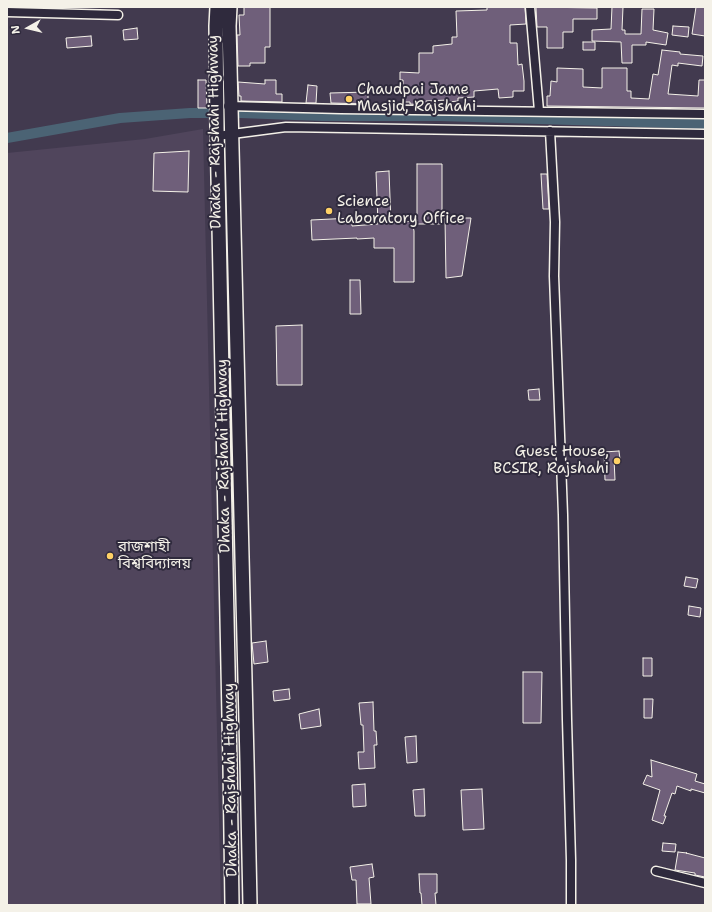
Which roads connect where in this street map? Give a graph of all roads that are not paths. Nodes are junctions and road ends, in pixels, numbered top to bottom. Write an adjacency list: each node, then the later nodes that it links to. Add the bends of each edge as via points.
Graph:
1 (217, 7): 6 (highway, Dhaka - Rajshahi Highway)
2 (230, 7): 7 (highway, Dhaka - Rajshahi Highway)
3 (530, 7): 8 (street)
4 (7, 12): 5 (street)
5 (118, 15)
6 (217, 105): 7 (street); 12 (highway, Dhaka - Rajshahi Highway)
7 (231, 106): 8 (street); 10 (highway, Dhaka - Rajshahi Highway)
8 (539, 111): 9 (street)
9 (705, 114)
10 (231, 130): 11 (street, via 286,127); 12 (street); 17 (highway, Dhaka - Rajshahi Highway)
11 (550, 131): 13 (street); 18 (street, via 563,515)
12 (217, 132): 16 (highway, Dhaka - Rajshahi Highway)
13 (705, 134)
14 (656, 871): 15 (street)
15 (705, 883)
16 (232, 905)
17 (250, 905)
18 (571, 905)

